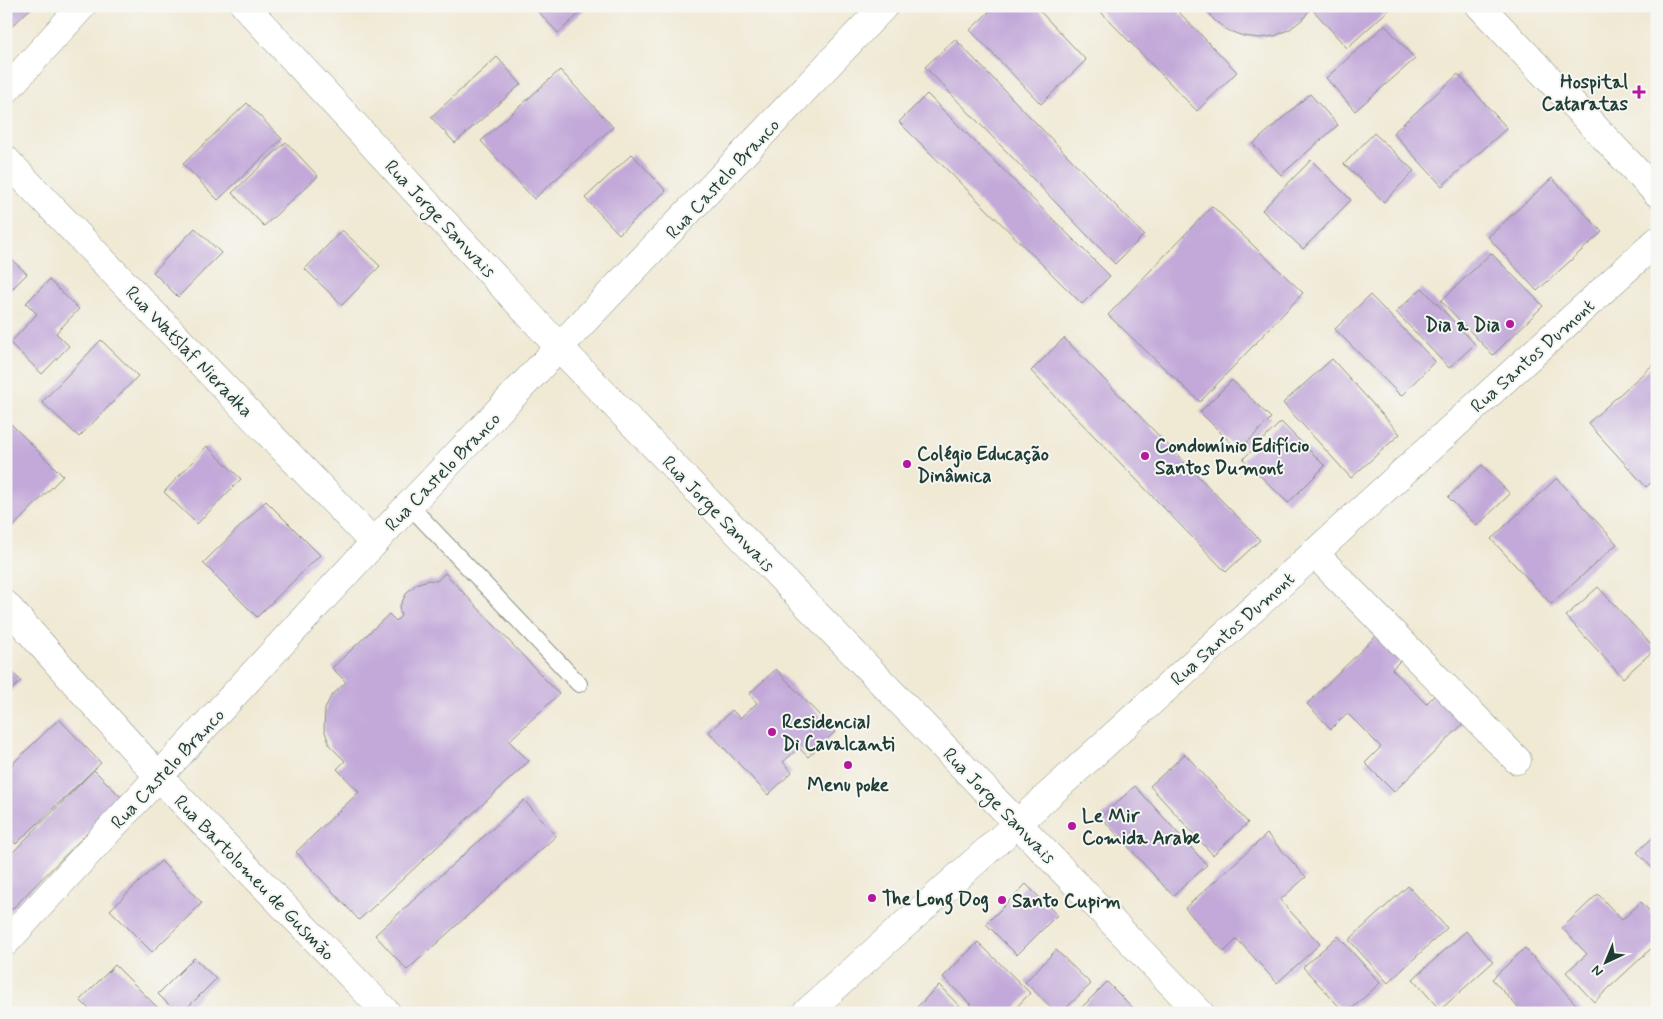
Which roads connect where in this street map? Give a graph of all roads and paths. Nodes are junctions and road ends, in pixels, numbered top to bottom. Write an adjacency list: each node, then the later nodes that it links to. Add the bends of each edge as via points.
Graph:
1 (82, 6): 5 (street)
2 (245, 6): 9 (street, Rua Jorge Sanwais)
3 (884, 6): 9 (street, Rua Castelo Branco)
4 (1480, 6): 7 (street)
5 (6, 90)
6 (6, 160): 11 (street, Rua Watslaf Nieradka)
7 (1657, 193)
8 (1657, 241): 12 (street, Rua Santos Dumont)
9 (560, 348): 10 (street, Rua Castelo Branco); 17 (street, Rua Jorge Sanwais)
10 (409, 504): 11 (street, Rua Castelo Branco); 14 (lane)
11 (374, 543): 16 (street, Rua Castelo Branco)
12 (1314, 553): 15 (street); 17 (street, Rua Santos Dumont)
13 (6, 605): 16 (street, Rua Bartolomeu de Gusmão)
14 (578, 684)
15 (1517, 760)
16 (159, 777): 18 (street, Rua Castelo Branco); 19 (street, Rua Bartolomeu de Gusmão)
17 (1018, 823): 20 (street, Rua Santos Dumont); 21 (street, Rua Jorge Sanwais)
18 (6, 942)
19 (387, 1013)
20 (806, 1013)
21 (1200, 1013)

